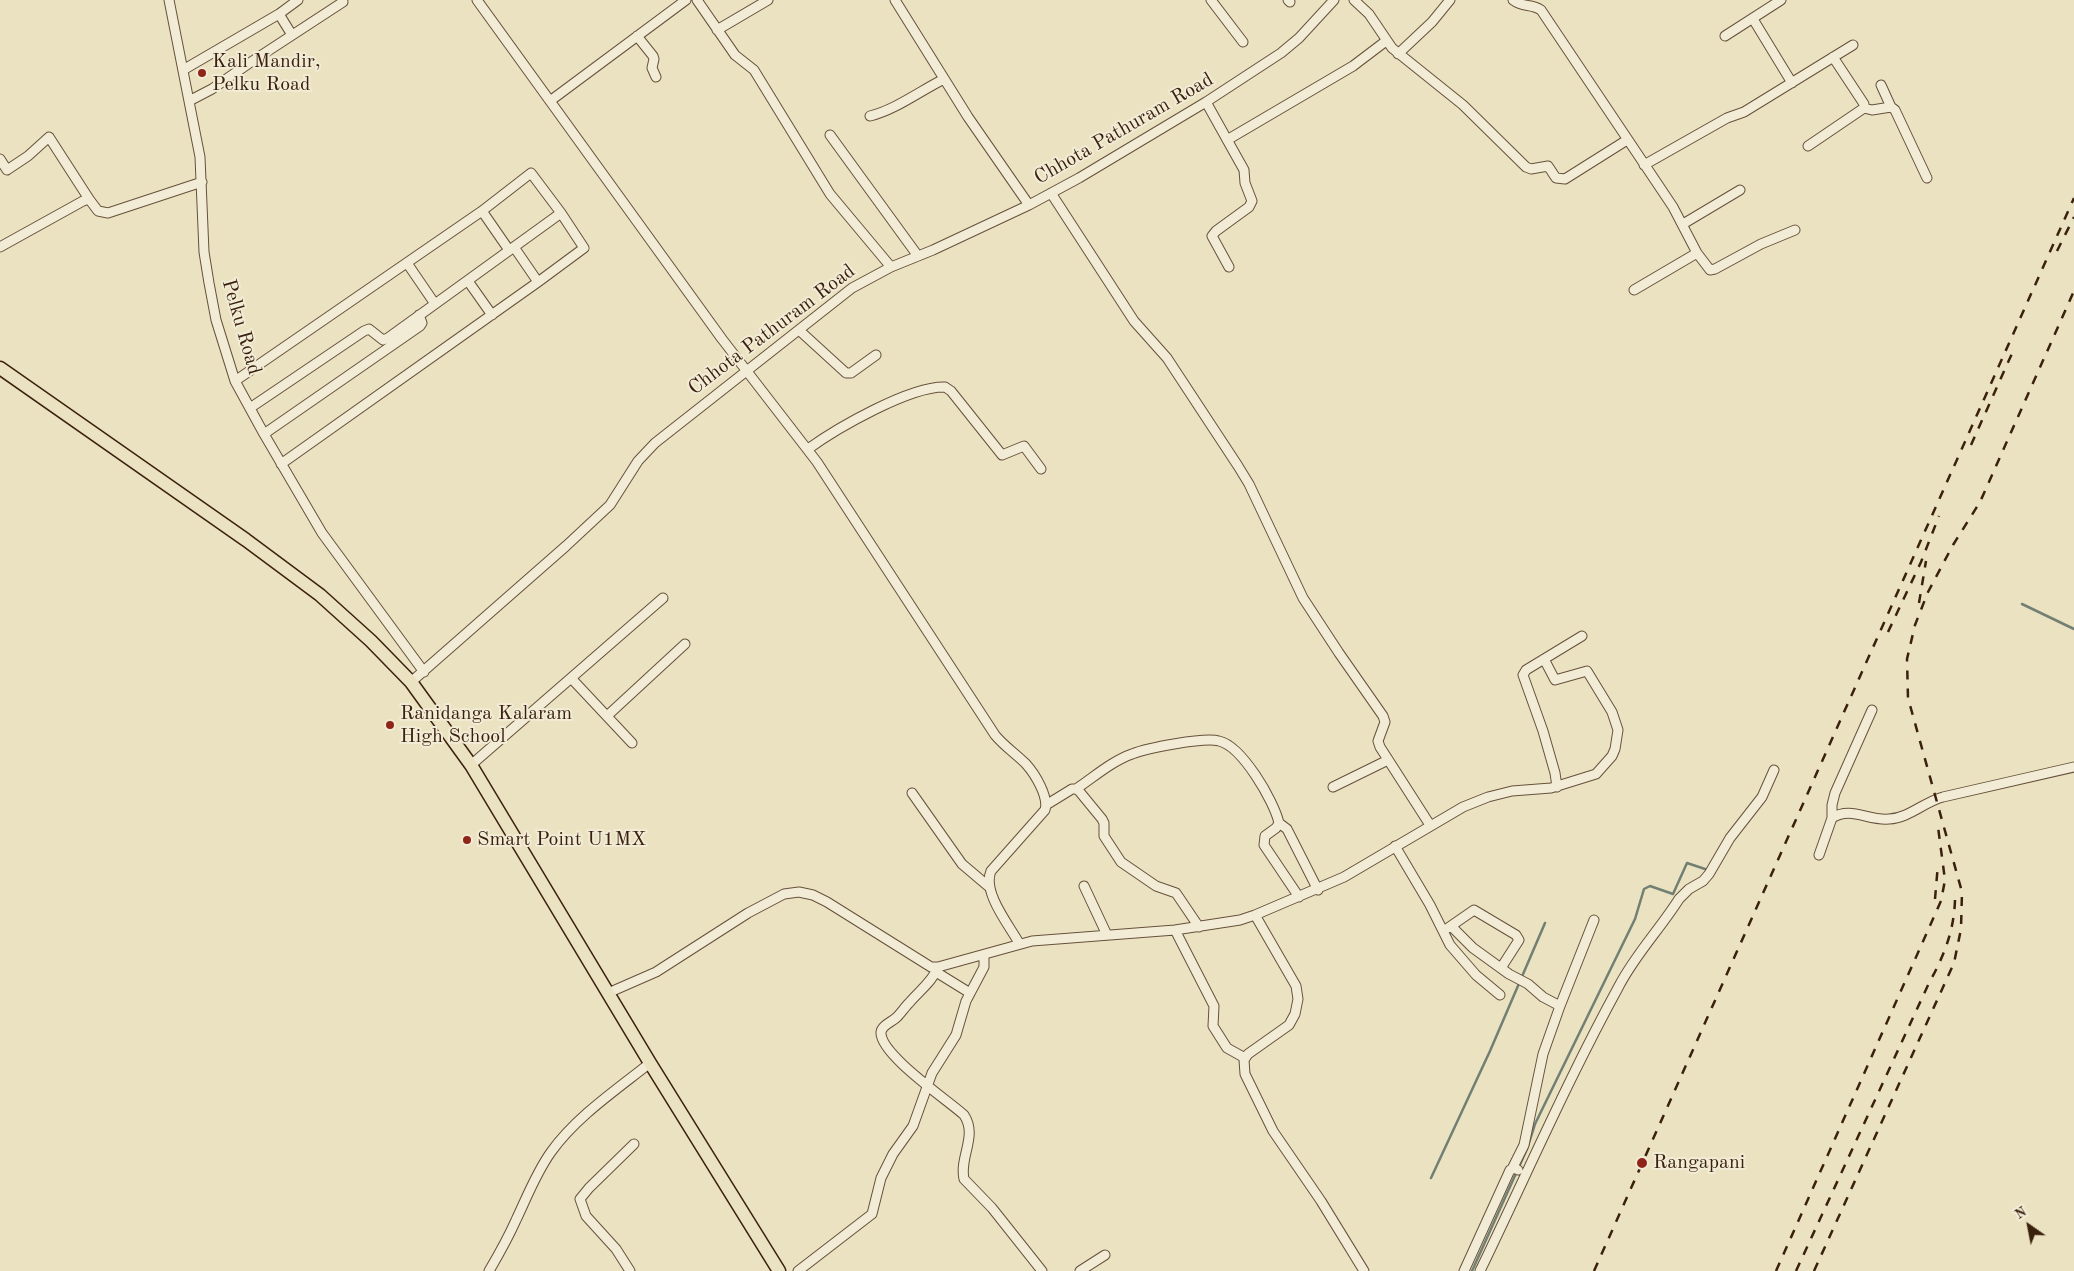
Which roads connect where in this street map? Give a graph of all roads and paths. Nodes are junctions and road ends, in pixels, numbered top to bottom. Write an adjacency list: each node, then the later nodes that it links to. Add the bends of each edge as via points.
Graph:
1 (179, 0): 14 (street)
2 (298, 0): 17 (street)
3 (477, 0): 33 (street)
4 (686, 0): 21 (street)
5 (697, 0): 19 (street)
6 (768, 0): 19 (street)
7 (895, 0): 30 (street)
8 (1211, 0): 24 (street)
9 (1334, 0): 35 (street, Chhota Pathuram Road, via 1281,53)
10 (1354, 0): 23 (street, via 1377,24)
11 (1450, 0): 26 (street)
12 (1513, 0): 16 (street, via 1522,6)
13 (1779, 0): 18 (street)
14 (170, 2): 28 (street, Pelku Road)
15 (343, 2): 20 (street)
16 (1536, 2): 41 (street)
17 (279, 14): 20 (street); 28 (street)
18 (1753, 19): 22 (street); 31 (street)
19 (717, 30): 60 (street, via 734,55 754,70 820,180)
20 (292, 35): 34 (street)
21 (637, 36): 29 (street, via 653,56 652,68); 33 (street)
22 (1725, 36)
23 (1386, 41): 26 (street); 40 (street, via 1353,66)
24 (1243, 42)
25 (1853, 45): 27 (street)
26 (1398, 54): 41 (street, via 1463,105 1530,169 1548,166 1556,178 1565,180)
27 (1833, 57): 31 (street); 37 (street)
28 (183, 70): 34 (street, Pelku Road)
29 (656, 77)
30 (944, 79): 38 (street, via 887,111); 50 (street)
31 (1792, 83): 44 (street)
32 (1881, 85): 36 (street)
33 (550, 100): 71 (street)
34 (189, 101): 46 (street, Pelku Road)
35 (1206, 102): 40 (street); 48 (street, Chhota Pathuram Road)
36 (1891, 107): 37 (street); 45 (street)
37 (1864, 108): 42 (street)
38 (870, 116)
39 (830, 135): 58 (street)
40 (1227, 140): 61 (street, via 1244,170 1244,183 1252,202 1212,236)
41 (1627, 140): 44 (street)
42 (1808, 146)
43 (0, 159): 49 (street, via 7,170 28,156 48,136)
44 (1644, 165): 53 (street)
45 (1927, 178)
46 (202, 182): 49 (street, via 108,213 98,211); 72 (street, Pelku Road, via 204,252 209,283 216,320)
47 (1740, 190): 53 (street)
48 (1051, 193): 50 (street, Chhota Pathuram Road); 88 (street, via 1134,321 1167,358 1249,484 1303,598 1383,716 1385,727 1378,741)
49 (90, 199): 55 (street)
50 (1029, 205): 58 (street, Chhota Pathuram Road)
51 (482, 211): 52 (street, via 531,173); 56 (street); 59 (street)
52 (561, 213): 56 (street); 63 (street, via 584,249)
53 (1683, 224): 57 (street)
54 (1795, 230): 57 (street, via 1710,270)
55 (0, 247)
56 (512, 249): 62 (street); 63 (street)
57 (1697, 253): 64 (street)
58 (918, 256): 60 (street, Chhota Pathuram Road)
59 (407, 263): 65 (street); 72 (street)
60 (891, 267): 68 (street, Chhota Pathuram Road, via 852,288)
61 (1230, 267)
62 (468, 280): 65 (street); 67 (street)
63 (538, 282): 67 (street)
64 (1634, 290)
65 (436, 304): 66 (street)
66 (419, 315): 73 (street, via 383,340 369,329 364,331); 74 (street, via 420,326)
67 (492, 315): 76 (street)
68 (800, 331): 69 (street, via 846,374); 71 (street, Chhota Pathuram Road)
69 (876, 356)
70 (0, 368): 84 (highway, via 320,595)
71 (748, 371): 75 (street); 82 (street, Chhota Pathuram Road, via 655,443 638,461 610,505)
72 (235, 381): 73 (street, Pelku Road)
73 (250, 408): 74 (street, Pelku Road)
74 (264, 434): 76 (street, Pelku Road)
75 (808, 449): 77 (street, via 835,430 900,398 945,387 1002,455 1024,446); 96 (street, via 995,735 1026,764 1046,799)
76 (281, 464): 82 (street, Pelku Road, via 322,534)
77 (1041, 468)
78 (663, 598): 83 (street)
79 (1582, 636): 81 (street)
80 (685, 644): 86 (street)
81 (1544, 659): 93 (street, via 1523,675 1543,731); 93 (street, via 1554,680 1587,671 1612,712 1618,730 1615,749 1600,771)
82 (424, 672): 84 (street, Chhota Pathuram Road)
83 (571, 678): 86 (street); 89 (street)
84 (411, 682): 89 (highway)
85 (1872, 710): 97 (street, via 1835,793)
86 (607, 716): 87 (street)
87 (632, 743)
88 (1388, 760): 92 (street); 99 (street)
89 (471, 765): 116 (highway)
90 (2074, 767): 97 (street, via 1943,796 1890,819 1854,813 1838,814)
91 (1774, 770): 124 (street, via 1762,797 1730,838 1709,874 1679,899 1620,984 1562,1100)
92 (1333, 787)
93 (1557, 787): 99 (street, via 1488,797)
94 (1076, 788): 96 (street); 98 (street, via 1131,754 1174,745 1219,741 1254,771); 108 (street, via 1102,819 1104,836 1121,862 1156,886 1176,893)
95 (912, 793): 102 (street, via 962,864)
96 (1046, 805): 102 (street, via 991,871)
97 (1832, 818): 101 (street)
98 (1278, 823): 104 (street, via 1287,829); 105 (street, via 1265,836 1264,845)
99 (1430, 825): 100 (street)
100 (1395, 846): 104 (street); 109 (street)
101 (1819, 855)
102 (988, 886): 112 (street)
103 (1084, 886): 111 (street)
104 (1318, 890): 105 (street)
105 (1300, 897): 106 (street)
106 (1255, 915): 108 (street); 120 (street, via 1296,986 1298,1000 1290,1025)
107 (1594, 920): 119 (street)
108 (1199, 927): 110 (street)
109 (1448, 928): 114 (street); 114 (street, via 1478,910 1516,935 1519,940); 118 (street, via 1447,941)
110 (1175, 930): 111 (street); 120 (street, via 1214,1006 1213,1026 1226,1048)
111 (1107, 935): 112 (street)
112 (1019, 943): 113 (street)
113 (984, 955): 115 (street); 117 (street, via 984,968)
114 (1501, 968): 119 (street)
115 (937, 970): 116 (street, via 827,902 799,892 784,894 755,909 656,972); 117 (street); 122 (street, via 897,1018 881,1031 896,1058)
116 (608, 993): 121 (highway)
117 (970, 993): 122 (street, via 956,1035)
118 (1500, 995)
119 (1560, 1006): 124 (street, via 1540,1068)
120 (1245, 1058): 132 (street, via 1245,1074 1274,1131)
121 (650, 1063): 126 (street, via 563,1137 535,1177 505,1244); 128 (highway)
122 (927, 1086): 129 (street, via 913,1126 881,1178 872,1214); 130 (street, via 969,1121 970,1136 962,1173 964,1179 992,1208)
123 (634, 1144): 127 (street, via 580,1199 586,1216 616,1249)
124 (1518, 1170): 133 (street); 134 (street, via 1507,1216)
125 (1105, 1255): 131 (street)
126 (489, 1271)
127 (630, 1271)
128 (778, 1271)
129 (798, 1271)
130 (1042, 1271)
131 (1080, 1271)
132 (1364, 1271)
133 (1464, 1271)
134 (1480, 1271)

